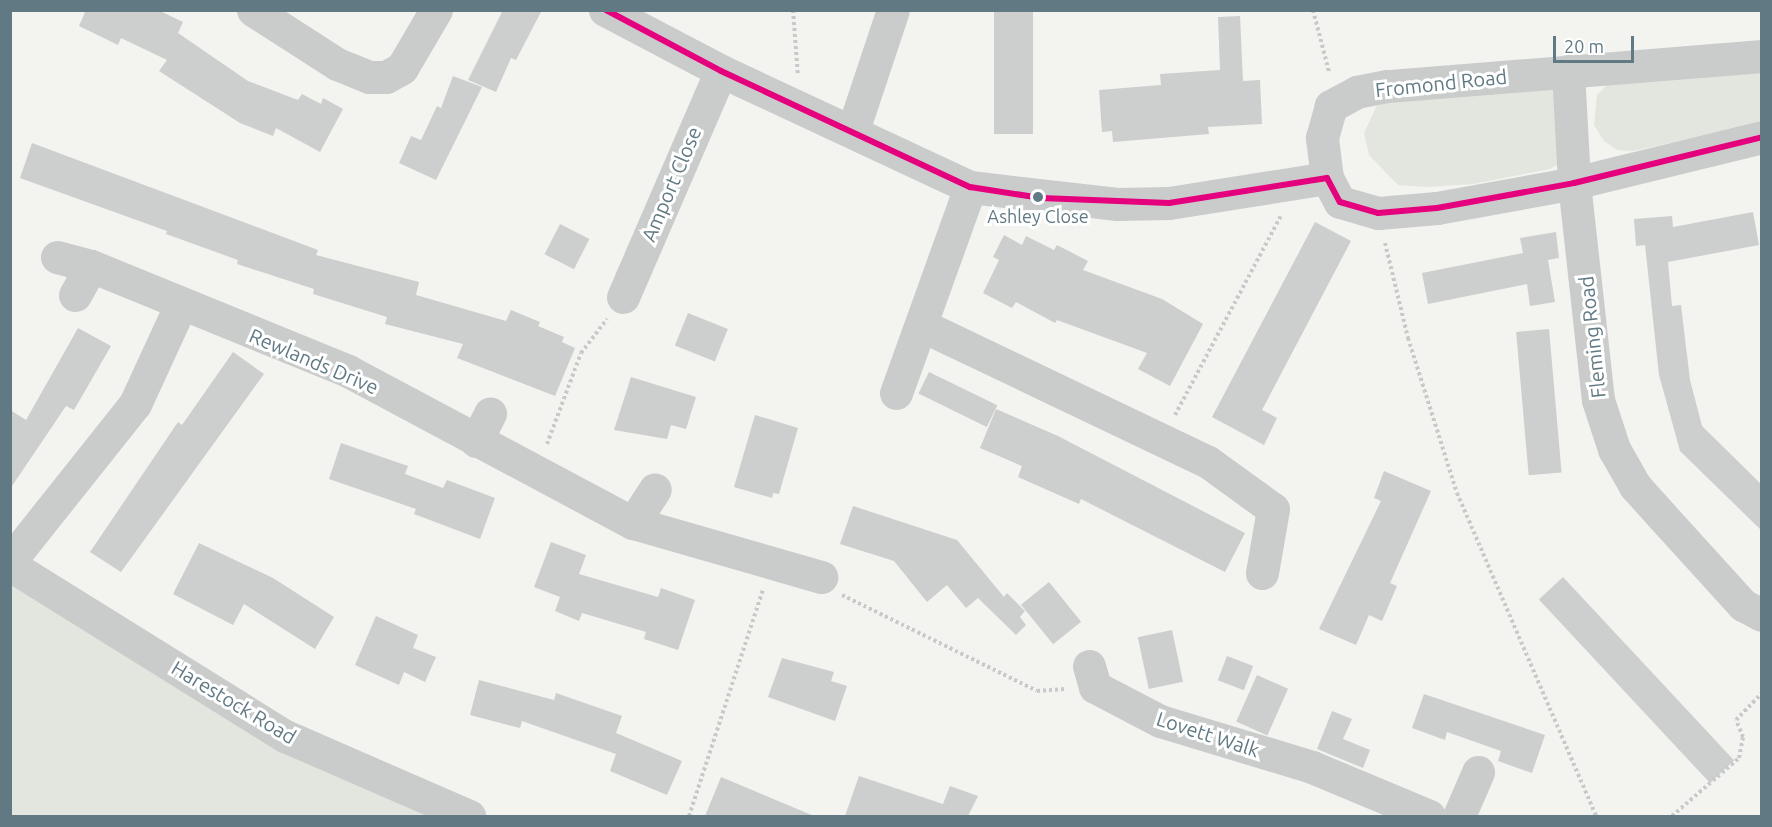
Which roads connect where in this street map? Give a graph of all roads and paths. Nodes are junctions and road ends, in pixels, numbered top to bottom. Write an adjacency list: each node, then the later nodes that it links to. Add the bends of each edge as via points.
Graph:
1 (253, 10): 2 (street, via 337,64 369,77 386,77 402,68)
2 (436, 10)
3 (605, 10): 8 (street)
4 (793, 10): 10 (path)
5 (893, 10): 12 (street)
6 (1313, 10): 11 (path, via 1329,57)
7 (1761, 56): 9 (street, Fromond Road)
8 (721, 71): 10 (street); 21 (street, Amport Close)
9 (1568, 71): 11 (street, Fromond Road, via 1387,86 1357,92); 15 (street, Fleming Road)
10 (800, 106): 12 (street)
11 (1331, 106): 14 (street)
12 (853, 130): 16 (street)
13 (1761, 137): 15 (street)
14 (1313, 181): 16 (street, via 1169,203 1117,204); 17 (street, via 1340,202); 25 (path)
15 (1574, 183): 17 (street, via 1437,208); 33 (street, Fleming Road, via 1598,400 1614,449 1648,501 1743,605)
16 (970, 187): 23 (street)
17 (1378, 213): 41 (path, via 1408,338 1456,493)
18 (57, 257): 19 (street, Rewlands Drive)
19 (91, 266): 20 (street); 22 (street, Rewlands Drive)
20 (75, 296)
21 (623, 297): 26 (path, via 581,353)
22 (180, 306): 26 (street, Rewlands Drive, via 483,427); 29 (street, via 135,404)
23 (923, 326): 24 (street); 25 (street)
24 (896, 393)
25 (1162, 440): 31 (street, via 1208,462 1273,509)
26 (537, 473): 28 (street, Rewlands Drive)
27 (655, 489): 28 (street)
28 (633, 523): 30 (street, Rewlands Drive)
29 (10, 563): 37 (street, Harestock Road, via 285,736)
30 (771, 564): 32 (street, Rewlands Drive); 38 (path)
31 (1262, 573)
32 (821, 577): 34 (path, via 849,601 1037,691)
33 (1761, 615)
34 (1092, 676): 39 (street, Lovett Walk, via 1160,722 1312,767)
35 (1761, 693): 42 (path, via 1737,720 1743,737 1739,758)
36 (1478, 772): 40 (street)
37 (469, 816)
38 (689, 816)
39 (1429, 816)
40 (1459, 816)
41 (1596, 816)
42 (1672, 816)

